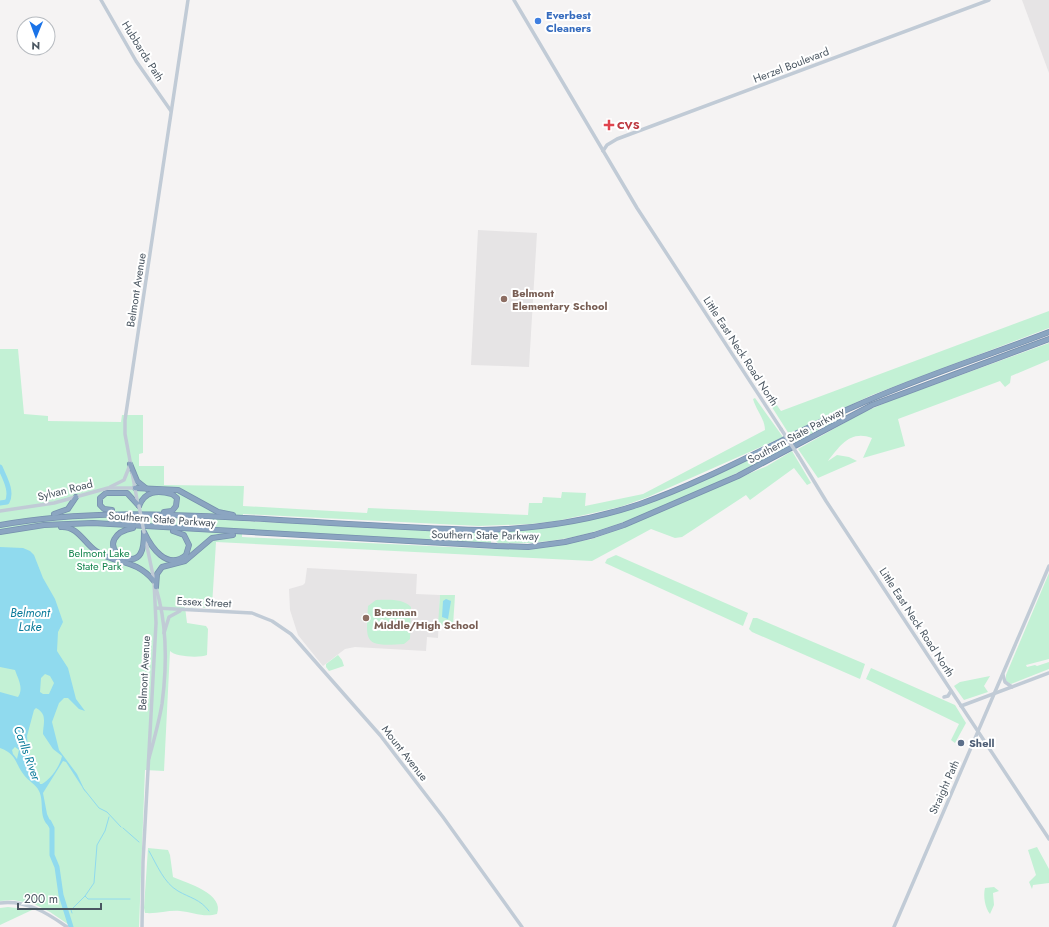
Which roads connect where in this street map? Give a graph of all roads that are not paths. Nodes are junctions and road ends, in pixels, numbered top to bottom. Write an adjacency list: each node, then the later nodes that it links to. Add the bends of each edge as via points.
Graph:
1 (100, 0): 5 (street, Hubbards Path, via 136,61)
2 (188, 0): 5 (street, Belmont Avenue)
3 (514, 0): 6 (street, Little East Neck Road North)
4 (989, 0): 6 (street, Herzel Boulevard, via 617,139)
5 (171, 111): 9 (street, Belmont Avenue, via 125,420)
6 (604, 151): 39 (street, Little East Neck Road North, bridge, via 644,220)
7 (1049, 332): 18 (highway, Southern State Parkway, via 862,402 673,491 640,504 596,516 536,527 482,530)
8 (1049, 339): 26 (highway, Southern State Parkway, via 877,403 702,493 624,525 580,539 543,545 505,547)
9 (130, 464): 10 (street, Belmont Avenue); 11 (street, via 124,480); 12 (highway, via 137,481)
10 (135, 488): 11 (street, Sylvan Road); 12 (highway); 14 (street, Belmont Avenue)
11 (104, 489): 13 (street, Sylvan Road)
12 (148, 489): 18 (highway, via 178,490 218,512)
13 (76, 497): 15 (street, Sylvan Road); 19 (highway, via 71,507 65,511)
14 (139, 506): 16 (highway, via 125,492 108,492 101,497 100,505 104,509); 17 (highway, via 142,498 148,494 168,493 175,496 177,504 174,509); 25 (street, Belmont Avenue, bridge)
15 (0, 511)
16 (133, 513): 17 (highway, Southern State Parkway); 19 (highway, Southern State Parkway)
17 (157, 514): 18 (highway, Southern State Parkway)
18 (250, 518)
19 (35, 519): 20 (highway, Southern State Parkway)
20 (0, 525)
21 (38, 526): 22 (highway, Southern State Parkway, via 86,523); 24 (highway, Southern State Parkway); 28 (highway, via 71,528 96,552 141,568)
22 (141, 527): 23 (highway, Southern State Parkway); 25 (highway, via 118,533 114,542 116,552 126,559 139,556 143,548)
23 (166, 529): 25 (highway, via 183,534 188,539 189,550 183,558 175,560 161,556 153,549); 26 (highway, Southern State Parkway)
24 (0, 532)
25 (144, 532): 28 (street, Belmont Avenue)
26 (250, 534): 29 (highway, via 208,540 185,561 160,568 156,575)
27 (1049, 566): 37 (street, Straight Path)
28 (154, 581): 29 (street, Belmont Avenue); 30 (street, Belmont Avenue)
29 (156, 587): 30 (street, Belmont Avenue)
30 (158, 608): 31 (street, Essex Street); 33 (street, Belmont Avenue); 34 (street, Belmont Avenue)
31 (183, 610): 32 (street, Essex Street); 35 (street, via 169,617)
32 (252, 614): 49 (street, Mount Avenue, via 272,621 291,634 370,722 443,817)
33 (162, 622): 34 (street); 35 (street, Belmont Avenue)
34 (156, 623): 44 (street, Belmont Avenue)
35 (164, 636): 44 (street, Belmont Avenue, via 162,705)
36 (1049, 673): 38 (street)
37 (1003, 675): 38 (street); 40 (street, Straight Path)
38 (1012, 687): 40 (street)
39 (951, 691): 41 (street); 42 (street, Little East Neck Road North)
40 (994, 694): 42 (street); 43 (street, Straight Path)
41 (944, 697)
42 (961, 706): 43 (street, Little East Neck Road North)
43 (978, 733): 45 (street, Little East Neck Road North); 50 (street, Straight Path)
44 (147, 766): 48 (street, Belmont Avenue)
45 (1049, 839)
46 (0, 903): 47 (street, via 37,908)
47 (67, 927)
48 (142, 927)
49 (522, 927)
50 (894, 927)

